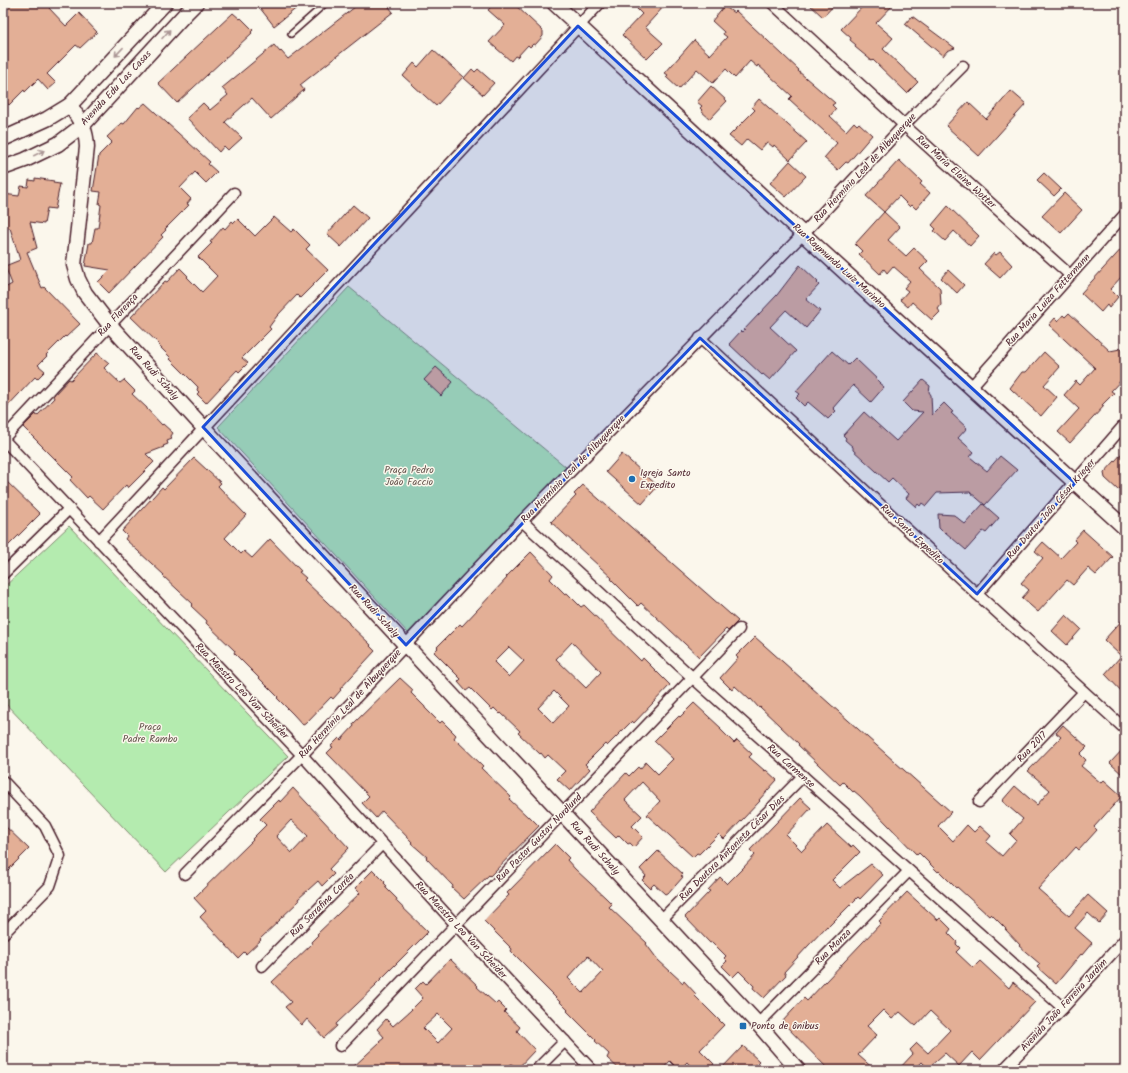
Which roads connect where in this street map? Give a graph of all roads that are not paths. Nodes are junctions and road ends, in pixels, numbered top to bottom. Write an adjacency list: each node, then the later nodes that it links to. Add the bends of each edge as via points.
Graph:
1 (165, 3): 10 (street, one-way to 10)
2 (196, 3): 11 (street, Avenida Edu Las Casas, one-way to 2)
3 (326, 3): 8 (lane)
4 (554, 3): 7 (street, Rua Raymundo Luiz Marinho)
5 (600, 3): 7 (street)
6 (772, 3): 12 (street, Rua Maria Elaine Wotter)
7 (578, 26): 17 (street, Rua Raymundo Luiz Marinho); 23 (street)
8 (291, 34)
9 (963, 66): 12 (street, Rua Hermínio Leal de Albuquerque)
10 (70, 105): 11 (street, Rua Rudi Schaly); 13 (street, via 47,119)
11 (83, 125): 14 (street, Avenida Edu Las Casas, one-way to 11, via 58,144); 19 (street, Rua Rudi Schaly, via 87,147 74,265 85,294)
12 (904, 125): 17 (street, Rua Hermínio Leal de Albuquerque); 18 (street, Rua Maria Elaine Wotter)
13 (3, 139)
14 (3, 168)
15 (234, 193): 19 (street, Rua Florença)
16 (1125, 214): 18 (street, Rua Maria Luiza Fettermann)
17 (803, 234): 20 (street, Rua Hermínio Leal de Albuquerque); 21 (street, Rua Raymundo Luiz Marinho)
18 (1070, 275): 21 (street, Rua Maria Luiza Fettermann)
19 (109, 324): 23 (street, Rua Rudi Schaly); 24 (street, Rua Florença)
20 (700, 338): 27 (street, Rua Hermínio Leal de Albuquerque); 31 (street, Rua Santo Expedito)
21 (971, 387): 25 (street, Rua Raymundo Luiz Marinho)
22 (1125, 424): 25 (street, Rua Doutor João César Krieger)
23 (203, 427): 29 (street); 33 (street, Rua Rudi Schaly)
24 (3, 439): 26 (street, Rua Maestro Leo Von Scheider)
25 (1075, 482): 28 (street, Rua Raymundo Luiz Marinho); 31 (street, Rua Doutor João César Krieger)
26 (69, 509): 29 (street, Rua Maestro Leo Von Scheider); 30 (street)
27 (522, 521): 33 (street, Rua Hermínio Leal de Albuquerque); 34 (street, Rua Carmense)
28 (1125, 528)
29 (98, 541): 37 (street, Rua Maestro Leo Von Scheider)
30 (3, 574)
31 (977, 594): 35 (street, Rua Santo Expedito)
32 (739, 629): 34 (street, Rua Pastor Gustav Nordlund)
33 (406, 645): 37 (street, Rua Hermínio Leal de Albuquerque); 41 (street, Rua Rudi Schaly)
34 (692, 678): 38 (street, Rua Carmense); 41 (street, Rua Pastor Gustav Nordlund)
35 (1084, 692): 36 (street, Rua Santo Expedito); 40 (street, Rua 2017)
36 (1125, 730)
37 (302, 754): 42 (street, Rua Maestro Leo Von Scheider); 44 (street, Rua Hermínio Leal de Albuquerque)
38 (803, 776): 43 (street, Rua Carmense); 45 (street, Rua Doutora Antonieta César Dias)
39 (3, 781): 47 (street, via 45,826 60,856 50,886)
40 (979, 802)
41 (563, 813): 45 (street, Rua Rudi Schaly); 46 (street, Rua Pastor Gustav Nordlund)
42 (382, 844): 46 (street, Rua Maestro Leo Von Scheider); 49 (street, Rua Serrafina Corrêa)
43 (909, 871): 50 (street, Rua Carmense); 51 (street, Rua Monza)
44 (185, 874)
45 (661, 920): 51 (street, Rua Rudi Schaly)
46 (456, 925): 52 (street, Rua Maestro Leo Von Scheider); 53 (street, Rua Pastor Gustav Nordlund)
47 (3, 934)
48 (1125, 940): 50 (street, Avenida João Ferreira Jardim)
49 (262, 966)
50 (1063, 1008): 57 (street, Avenida João Ferreira Jardim)
51 (758, 1024): 56 (street, Rua Rudi Schaly)
52 (565, 1041): 54 (street); 55 (street, Rua Maestro Leo Von Scheider)
53 (340, 1046)
54 (536, 1070)
55 (592, 1070)
56 (798, 1070)
57 (1003, 1070)

